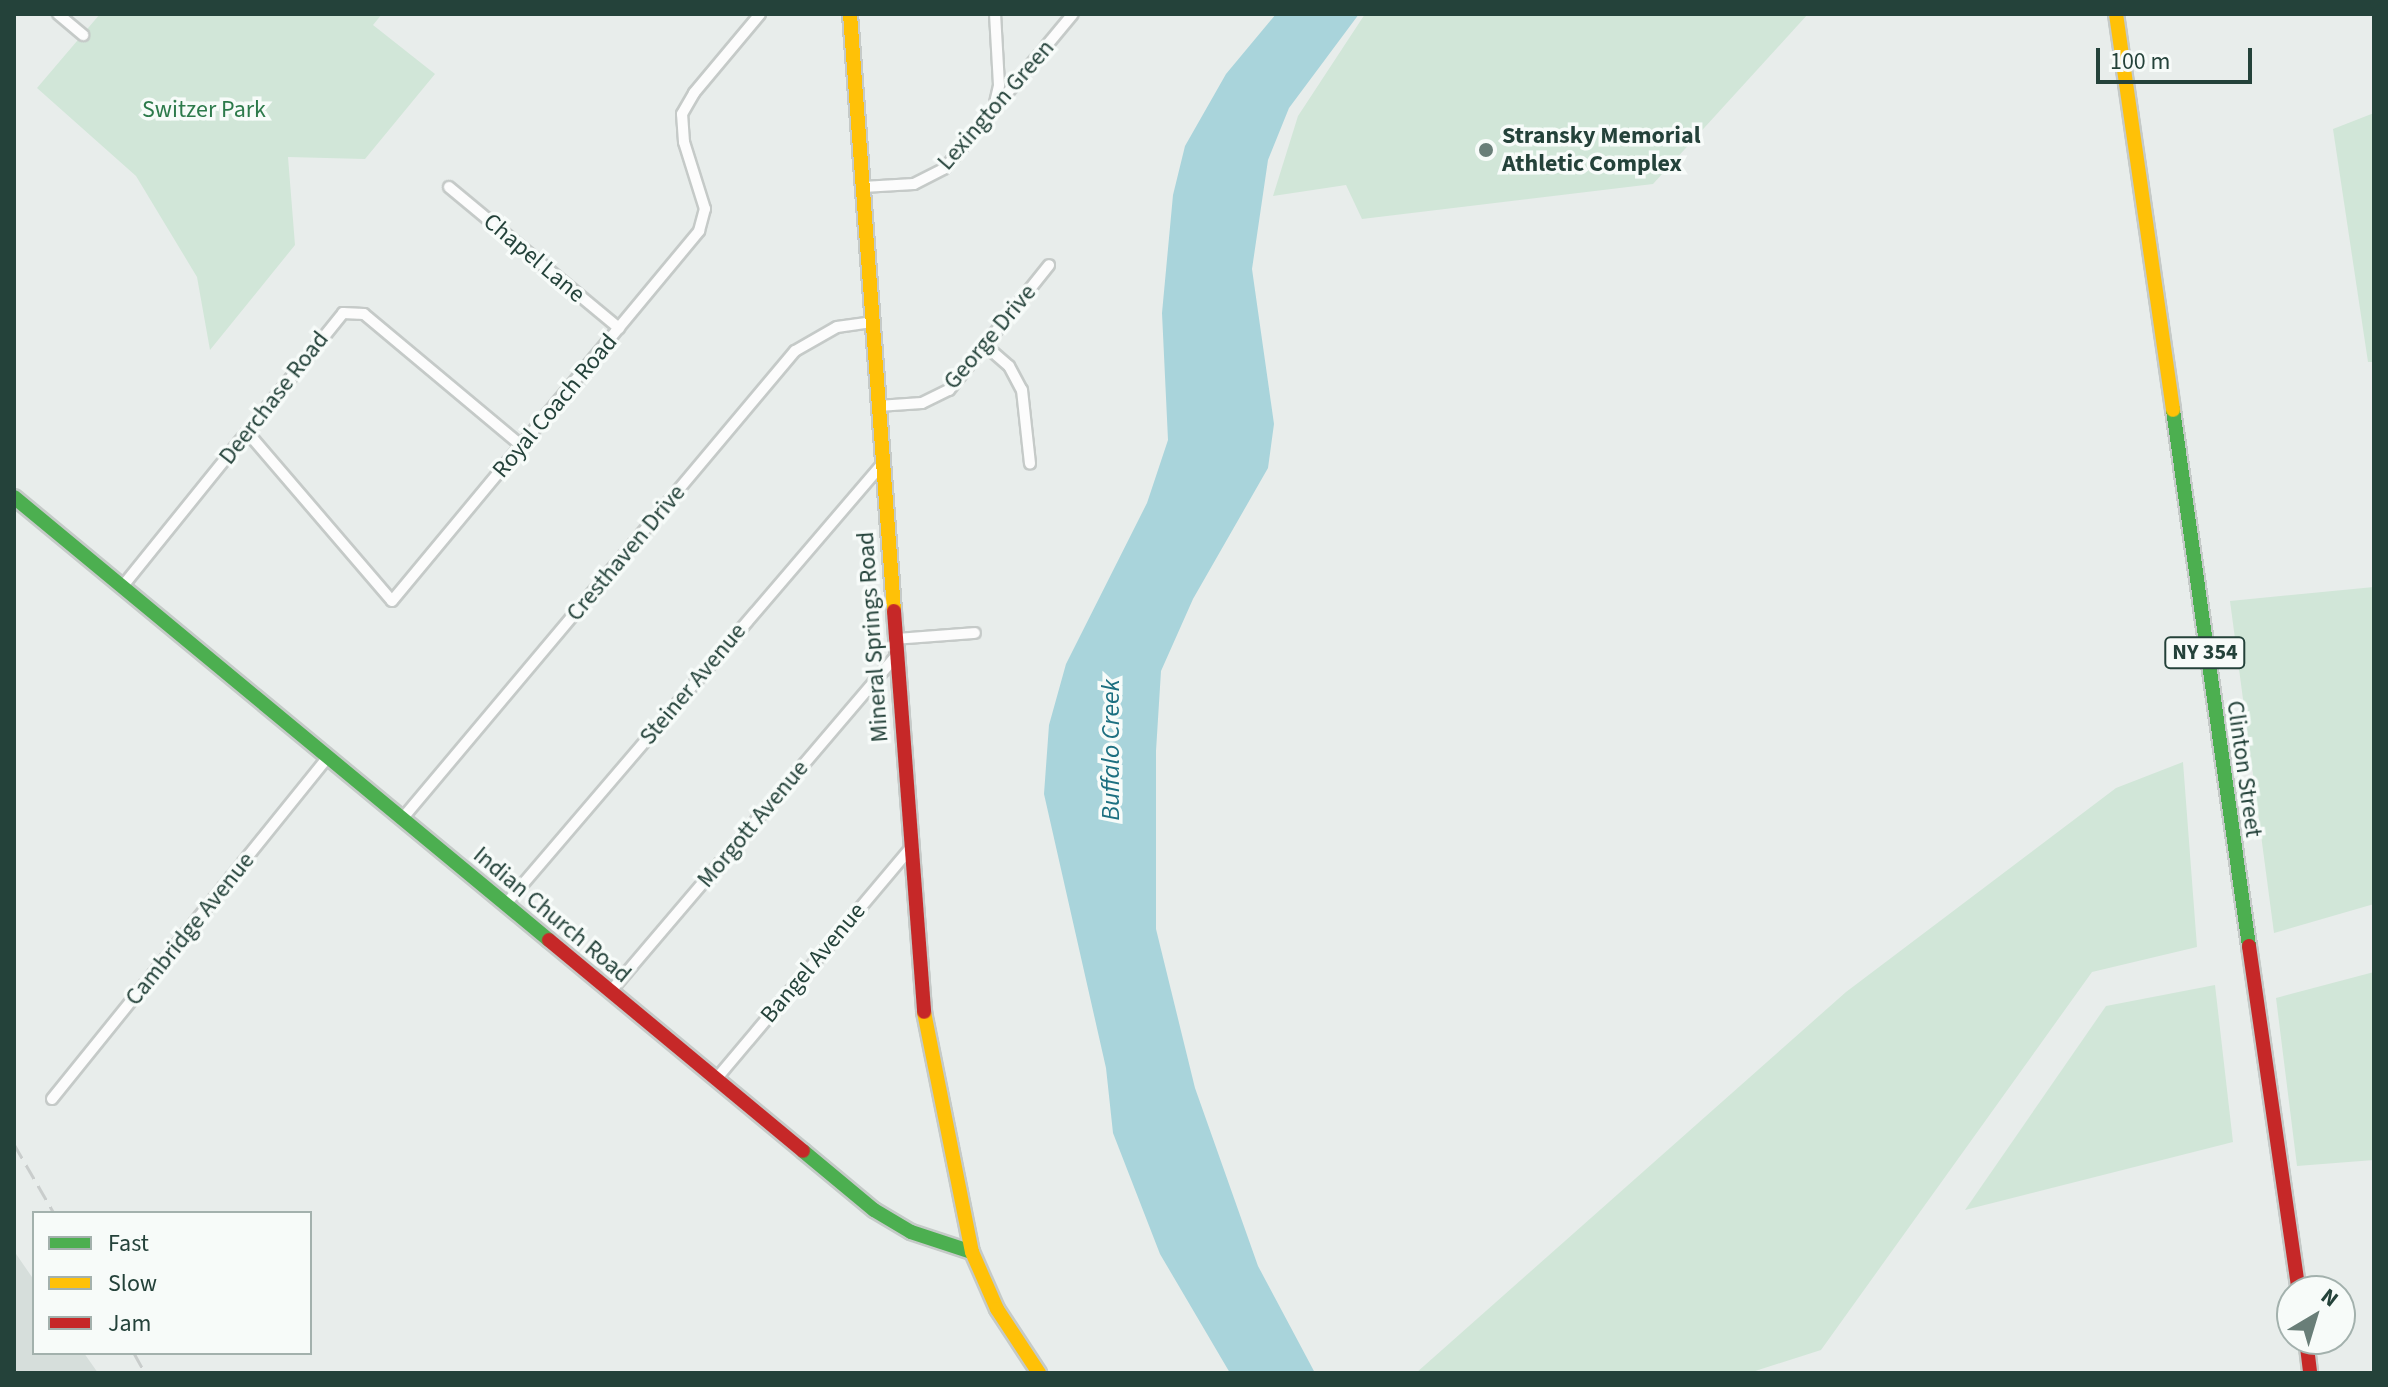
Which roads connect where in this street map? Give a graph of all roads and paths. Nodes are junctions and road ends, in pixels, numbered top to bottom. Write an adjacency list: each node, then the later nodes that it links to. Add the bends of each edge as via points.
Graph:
1 (58, 14): 7 (street)
2 (760, 14): 13 (street, Royal Coach Road, via 682,114 684,142 705,209 699,231)
3 (850, 14): 10 (street, Mineral Springs Road)
4 (995, 14): 8 (street, via 999,85)
5 (1073, 14): 8 (street, Lexington Green)
6 (2116, 14): 33 (street, Clinton Street / NY 354)
7 (83, 35)
8 (991, 111): 10 (street, Lexington Green, via 935,176 914,184)
9 (449, 187): 13 (street, Chapel Lane)
10 (863, 187): 12 (street, Mineral Springs Road)
11 (1049, 265): 14 (street, George Drive)
12 (872, 322): 15 (street, Mineral Springs Road); 26 (street, Cresthaven Drive, via 837,327 795,351)
13 (619, 328): 17 (street, Royal Coach Road)
14 (987, 347): 15 (street, George Drive, via 960,380 936,398 904,407); 19 (street, via 1009,366 1022,390)
15 (878, 406): 18 (street, Mineral Springs Road)
16 (248, 433): 17 (street, Deerchase Road, via 337,317 351,311 364,314); 17 (street, Royal Coach Road, via 392,601); 21 (street, Deerchase Road)
17 (522, 446)
18 (883, 463): 23 (street, Mineral Springs Road); 28 (street, Steiner Avenue)
19 (1030, 464)
20 (14, 497): 21 (street, Indian Church Road)
21 (122, 587): 25 (street, Indian Church Road)
22 (975, 633): 23 (street)
23 (895, 639): 24 (street, Mineral Springs Road)
24 (896, 656): 27 (street, Mineral Springs Road); 29 (street, Morgott Avenue)
25 (328, 757): 26 (street, Indian Church Road); 31 (street, Cambridge Avenue)
26 (402, 819): 28 (street, Indian Church Road)
27 (910, 849): 30 (street, Bangel Avenue); 32 (street, Mineral Springs Road, via 924,1012)
28 (505, 905): 29 (street, Indian Church Road)
29 (610, 992): 30 (street, Indian Church Road)
30 (717, 1078): 32 (street, Indian Church Road, via 874,1210 911,1232)
31 (52, 1099)
32 (972, 1252): 34 (street, via 997,1309)
33 (2297, 1275)
34 (1039, 1373)

